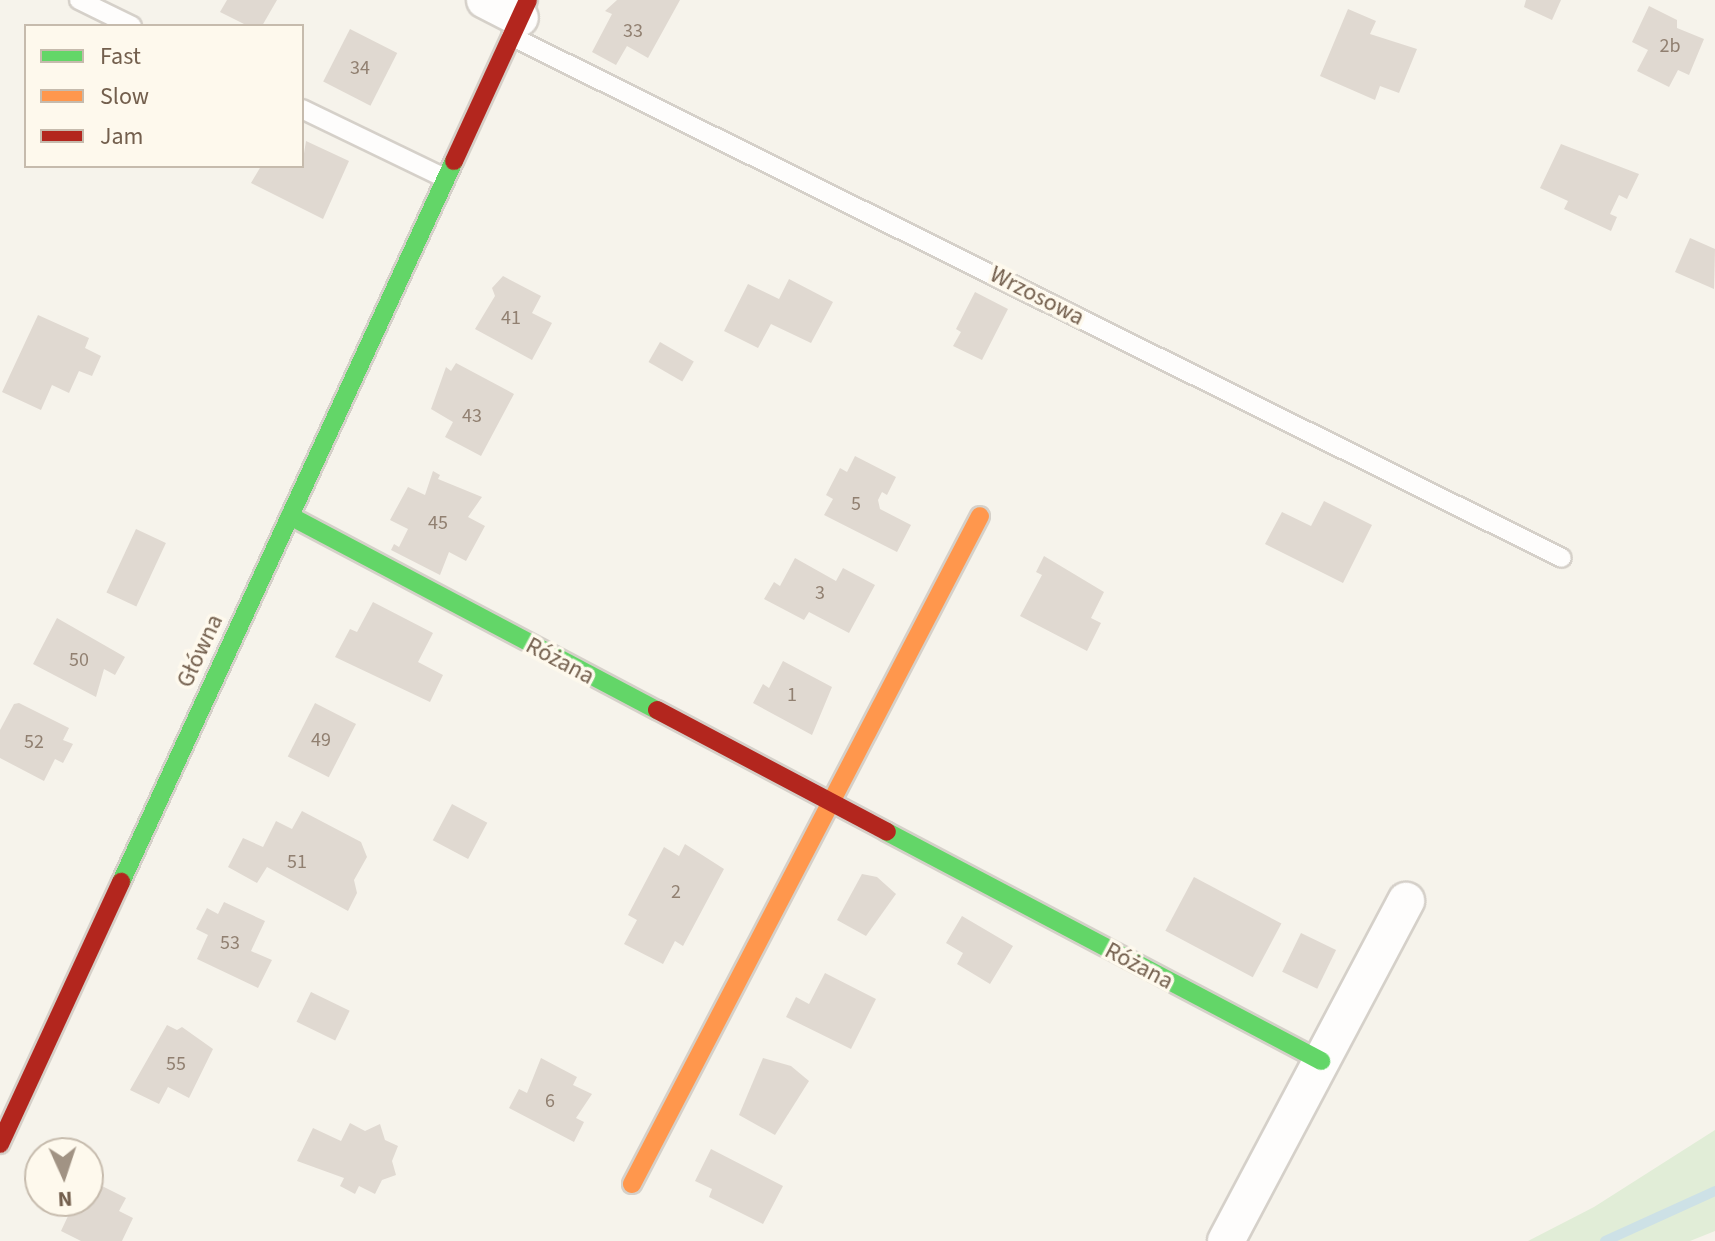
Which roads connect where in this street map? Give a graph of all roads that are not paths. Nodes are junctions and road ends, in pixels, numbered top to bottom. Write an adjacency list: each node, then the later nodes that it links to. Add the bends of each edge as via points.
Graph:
1 (79, 0): 4 (lane)
2 (485, 0): 3 (street)
3 (520, 18): 6 (street, Główna); 9 (lane, Wrzosowa)
4 (128, 24)
5 (304, 110): 6 (lane)
6 (445, 178): 7 (street, Główna)
7 (290, 516): 10 (street, Różana); 13 (street, Główna)
8 (980, 516): 10 (street)
9 (1562, 558)
10 (830, 805): 12 (street, Różana); 14 (street)
11 (1406, 901): 12 (street)
12 (1321, 1061): 15 (street)
13 (0, 1144)
14 (632, 1184)
15 (1226, 1241)

